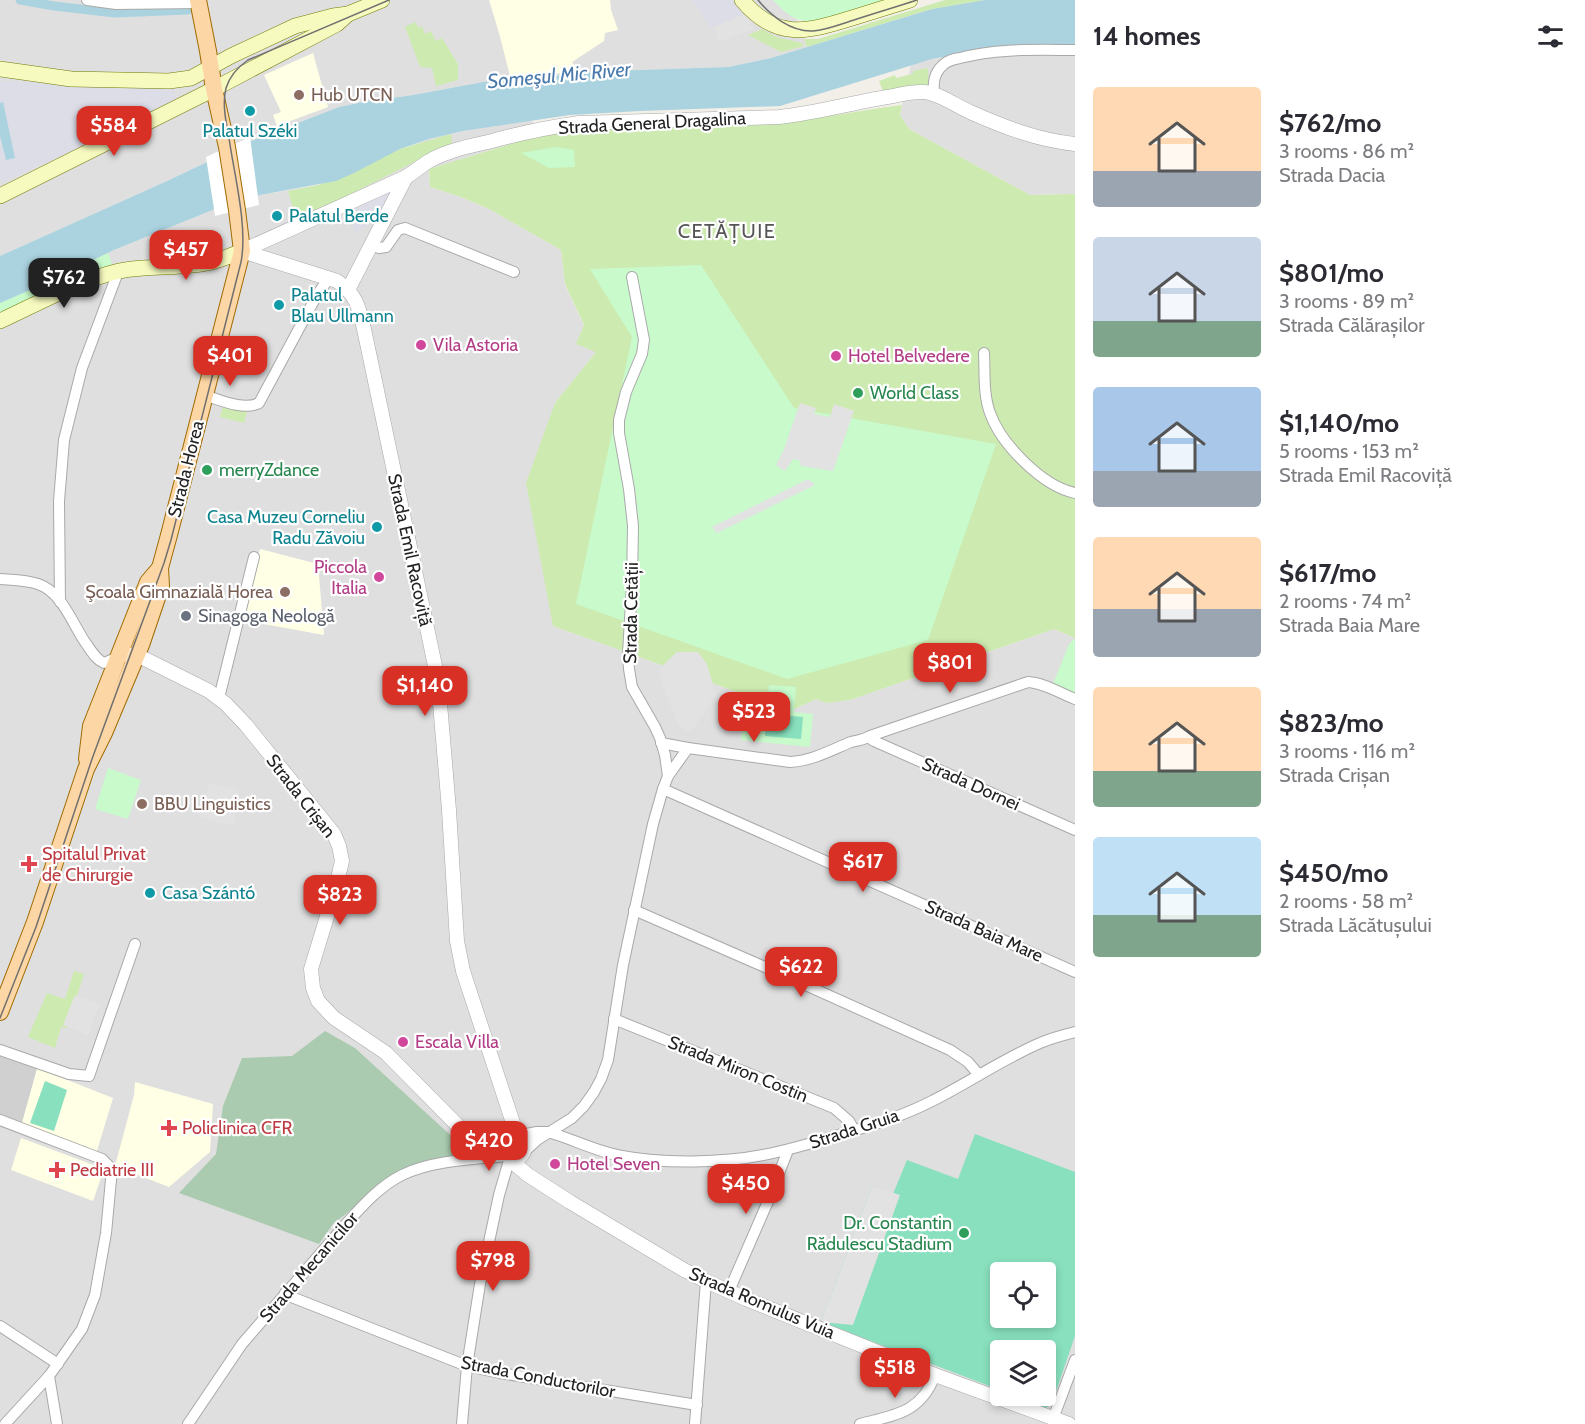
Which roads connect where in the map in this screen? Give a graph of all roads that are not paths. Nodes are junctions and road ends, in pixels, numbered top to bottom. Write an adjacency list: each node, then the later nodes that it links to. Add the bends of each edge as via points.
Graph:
1 (87, 0): 5 (street, via 116,4)
2 (382, 0): 6 (main road)
3 (742, 0): 4 (main road, via 773,25 791,30 809,30)
4 (910, 0)
5 (198, 2): 8 (main road, Strada Horea)
6 (348, 14): 8 (main road, via 295,26); 10 (main road, via 337,24)
7 (1075, 50): 11 (street, via 1006,50 949,61 935,74)
8 (210, 67): 9 (main road, via 191,78 169,81 71,79); 10 (main road, Strada Horea)
9 (0, 69)
10 (214, 89): 14 (main road); 17 (main road, Strada Horea)
11 (934, 94): 12 (street, Strada General Dragalina, via 1008,128); 13 (street, Strada General Dragalina, via 908,93 779,117 561,125 455,151)
12 (1075, 144)
13 (406, 177): 15 (street, Strada General Dragalina); 16 (street)
14 (0, 196)
15 (282, 234): 17 (street, Strada General Dragalina); 18 (street, via 275,250)
16 (373, 244): 20 (street, via 386,247 398,230 405,228); 23 (street)
17 (242, 251): 18 (street); 19 (main road, via 205,264); 26 (main road, Strada Horea)
18 (283, 264): 22 (street)
19 (118, 272): 24 (main road, via 75,286); 31 (street, via 82,368 64,440 59,501)
20 (514, 272)
21 (632, 277): 37 (street, Strada Cetății, via 644,340 619,420 633,526 628,654 632,687)
22 (329, 278): 23 (street); 26 (street, via 259,403 246,406)
23 (348, 290): 54 (street, Strada Emil Racoviță, via 358,306 364,329 438,680 458,948 513,1123)
24 (0, 321)
25 (984, 353): 27 (street, via 986,398 1002,437 1045,479)
26 (204, 395): 29 (main road, Strada Horea)
27 (1075, 493)
28 (254, 557): 34 (street)
29 (160, 568): 32 (main road, Strada Horea, via 161,586); 33 (main road, Strada Horea, via 148,582)
30 (0, 579): 31 (street, via 37,583)
31 (60, 602): 33 (street, via 99,660 104,663)
32 (137, 656): 33 (street, Strada Crișan); 34 (street, Strada Crișan); 39 (main road, Strada Horea)
33 (118, 657): 39 (main road, Strada Horea, via 91,726)
34 (219, 698): 54 (street, Strada Crișan, via 246,725 329,828 339,846 340,871 311,969 318,1001 334,1018 386,1053 473,1141 487,1147)
35 (1075, 699): 36 (street, via 1035,682)
36 (868, 737): 38 (street, via 803,761 790,762); 42 (street, Strada Dornei)
37 (662, 743): 38 (street); 40 (street, Strada Cetății)
38 (688, 748): 40 (street)
39 (86, 769): 46 (main road, Strada Horea)
40 (668, 776): 41 (street)
41 (663, 789): 43 (street); 45 (street, Strada Baia Mare)
42 (1075, 830)
43 (634, 910): 47 (street); 50 (street, via 950,1050)
44 (135, 944): 49 (street, via 89,1076 69,1074)
45 (1075, 972)
46 (0, 1012)
47 (614, 1019): 52 (street, Strada Miron Costin, via 834,1108); 53 (street, via 608,1060 594,1092 572,1118)
48 (1075, 1032): 50 (street, Strada Gruia, via 1042,1042)
49 (0, 1050)
50 (979, 1075): 52 (street, Strada Gruia, via 910,1112)
51 (0, 1120): 63 (street, via 102,1159 112,1169 95,1295 82,1329)
52 (854, 1130): 55 (street, Strada Gruia)
53 (548, 1132): 54 (street); 55 (street, Strada Gruia, via 620,1156 646,1159 738,1159); 56 (street)
54 (507, 1140): 56 (street, Strada Emil Racoviță, via 504,1149); 56 (street, Strada Romulus Vuia, via 522,1138 525,1143); 57 (street, Strada Mecanicilor)
55 (788, 1150): 59 (street)
56 (516, 1155): 57 (street, Strada Mecanicilor); 58 (street, Strada Romulus Vuia, via 521,1169 570,1202); 64 (street, via 499,1195)
57 (467, 1160): 60 (street, Strada Mecanicilor, via 415,1170 380,1190)
58 (706, 1281): 59 (street, Strada Romulus Vuia); 67 (street)
59 (729, 1291): 65 (street, Strada Romulus Vuia)
60 (285, 1293): 64 (street, Strada Conductorilor); 71 (street, Strada Mecanicilor, via 242,1344)
61 (0, 1326): 63 (street)
62 (1075, 1360): 68 (street)
63 (58, 1364): 66 (street)
64 (467, 1366): 67 (street, Strada Conductorilor); 72 (street)
65 (935, 1375): 68 (street, Strada Romulus Vuia); 74 (street, via 916,1405)
66 (49, 1376): 69 (street); 70 (street)
67 (697, 1405): 73 (street)
68 (1053, 1419): 75 (street, Strada Romulus Vuia)
69 (4, 1424)
70 (57, 1424)
71 (188, 1424)
72 (462, 1424)
73 (695, 1424)
74 (860, 1424)
75 (1069, 1424)

